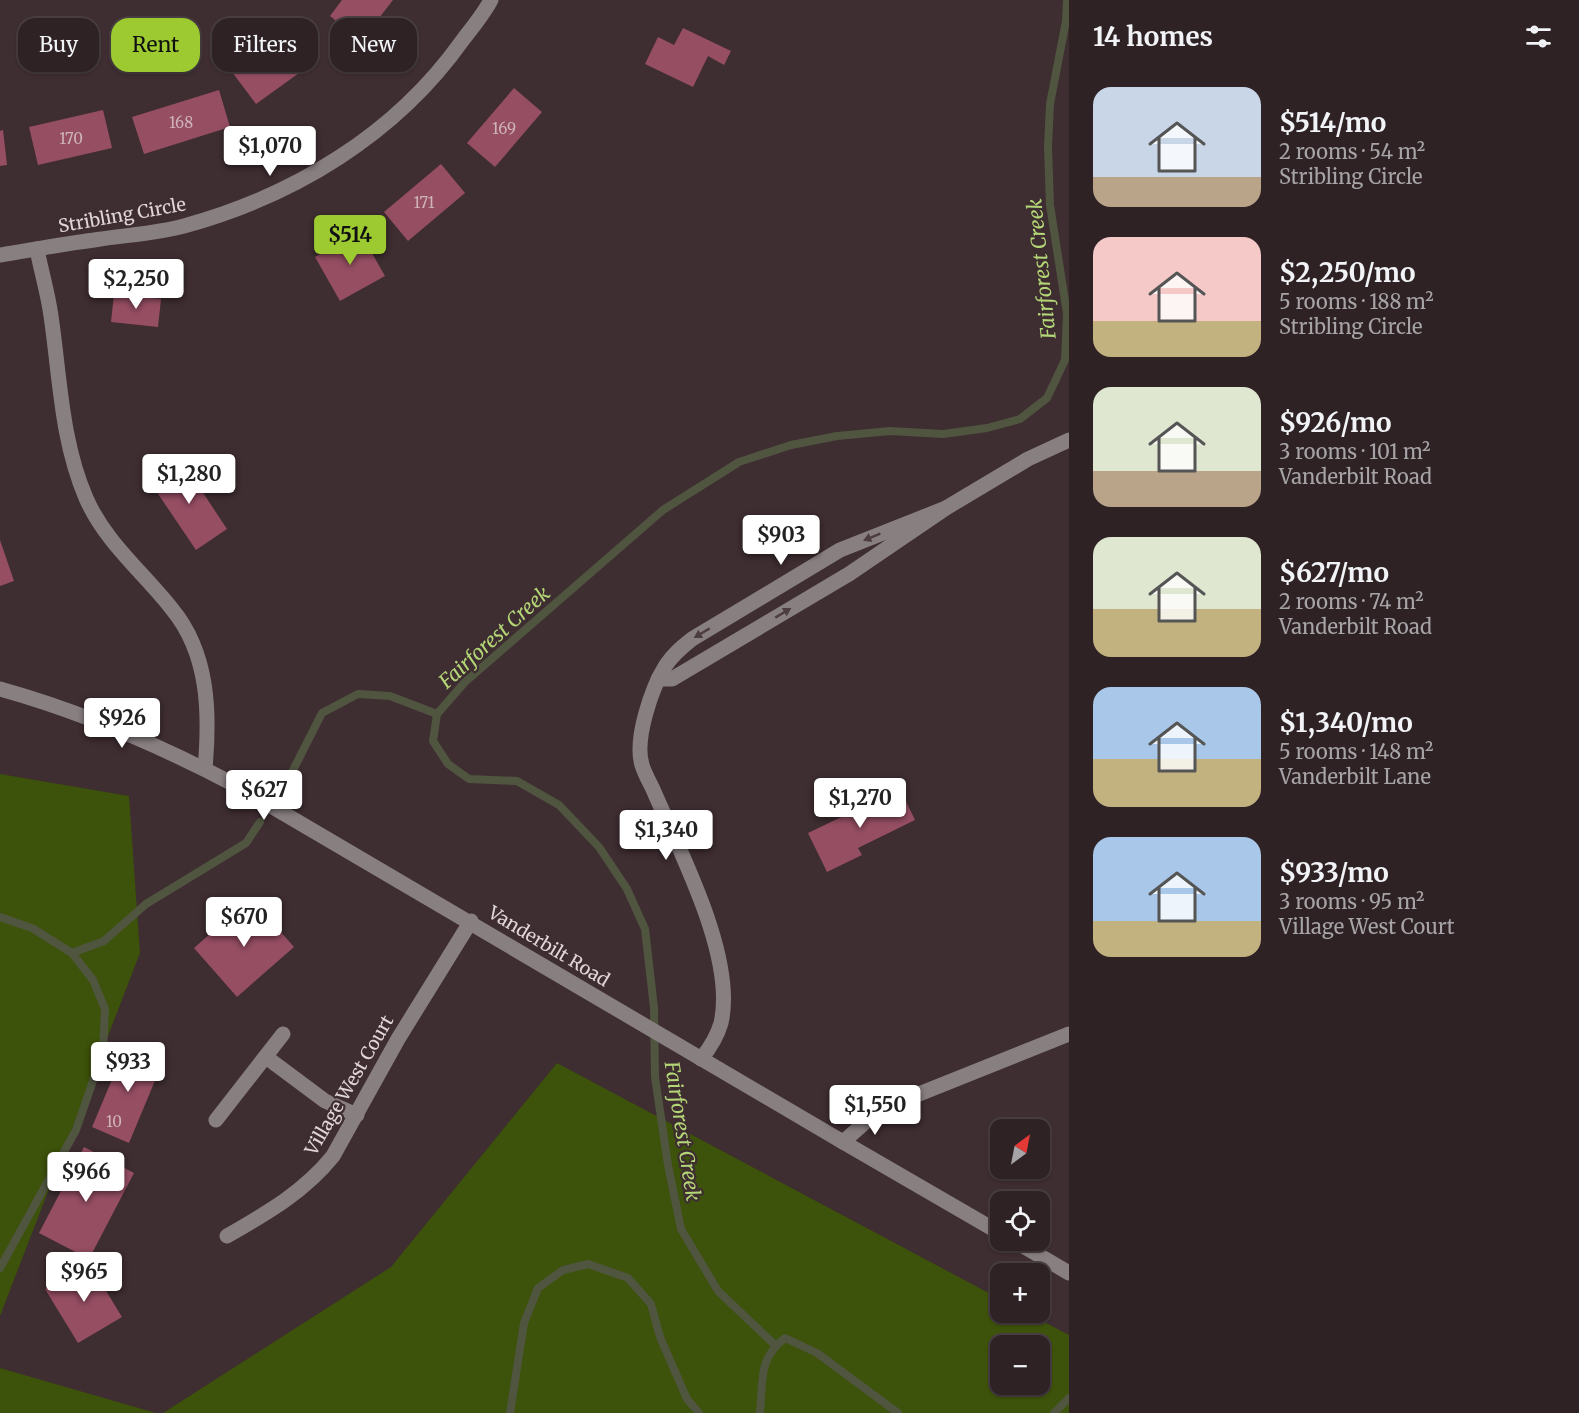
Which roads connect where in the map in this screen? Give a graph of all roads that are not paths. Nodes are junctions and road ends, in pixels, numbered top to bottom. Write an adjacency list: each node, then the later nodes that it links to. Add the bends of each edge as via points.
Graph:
1 (490, 0): 2 (street, Stribling Circle, via 452,56 412,100 367,139 318,171 265,198 182,226)
2 (37, 249): 3 (street, Stribling Circle); 8 (street, via 51,314 71,456 87,499 109,537 173,610 190,637 202,668 207,703)
3 (0, 255)
4 (1069, 440): 5 (street, via 1028,459)
5 (946, 508): 6 (street, one-way to 5, via 672,679 849,574); 6 (street, one-way to 6, via 840,550 692,639 672,657)
6 (658, 679): 13 (street, via 642,727 642,764 711,929 722,990 720,1024 710,1049)
7 (0, 689): 8 (street, Vanderbilt Road, via 90,718)
8 (205, 769): 9 (street, Vanderbilt Road)
9 (471, 921): 13 (street, Vanderbilt Road); 14 (street, Village West Court, via 398,1039)
10 (283, 1034): 12 (street)
11 (1069, 1034): 16 (street, via 879,1110)
12 (266, 1057): 14 (street, via 325,1101); 15 (street)
13 (698, 1057): 16 (street, Vanderbilt Road)
14 (357, 1115): 18 (street, Village West Court, via 333,1155 311,1180 272,1210)
15 (216, 1120)
16 (843, 1142): 17 (street, Vanderbilt Road)
17 (990, 1227)
18 (227, 1236)
19 (1032, 1251): 20 (street)
20 (1069, 1273)

